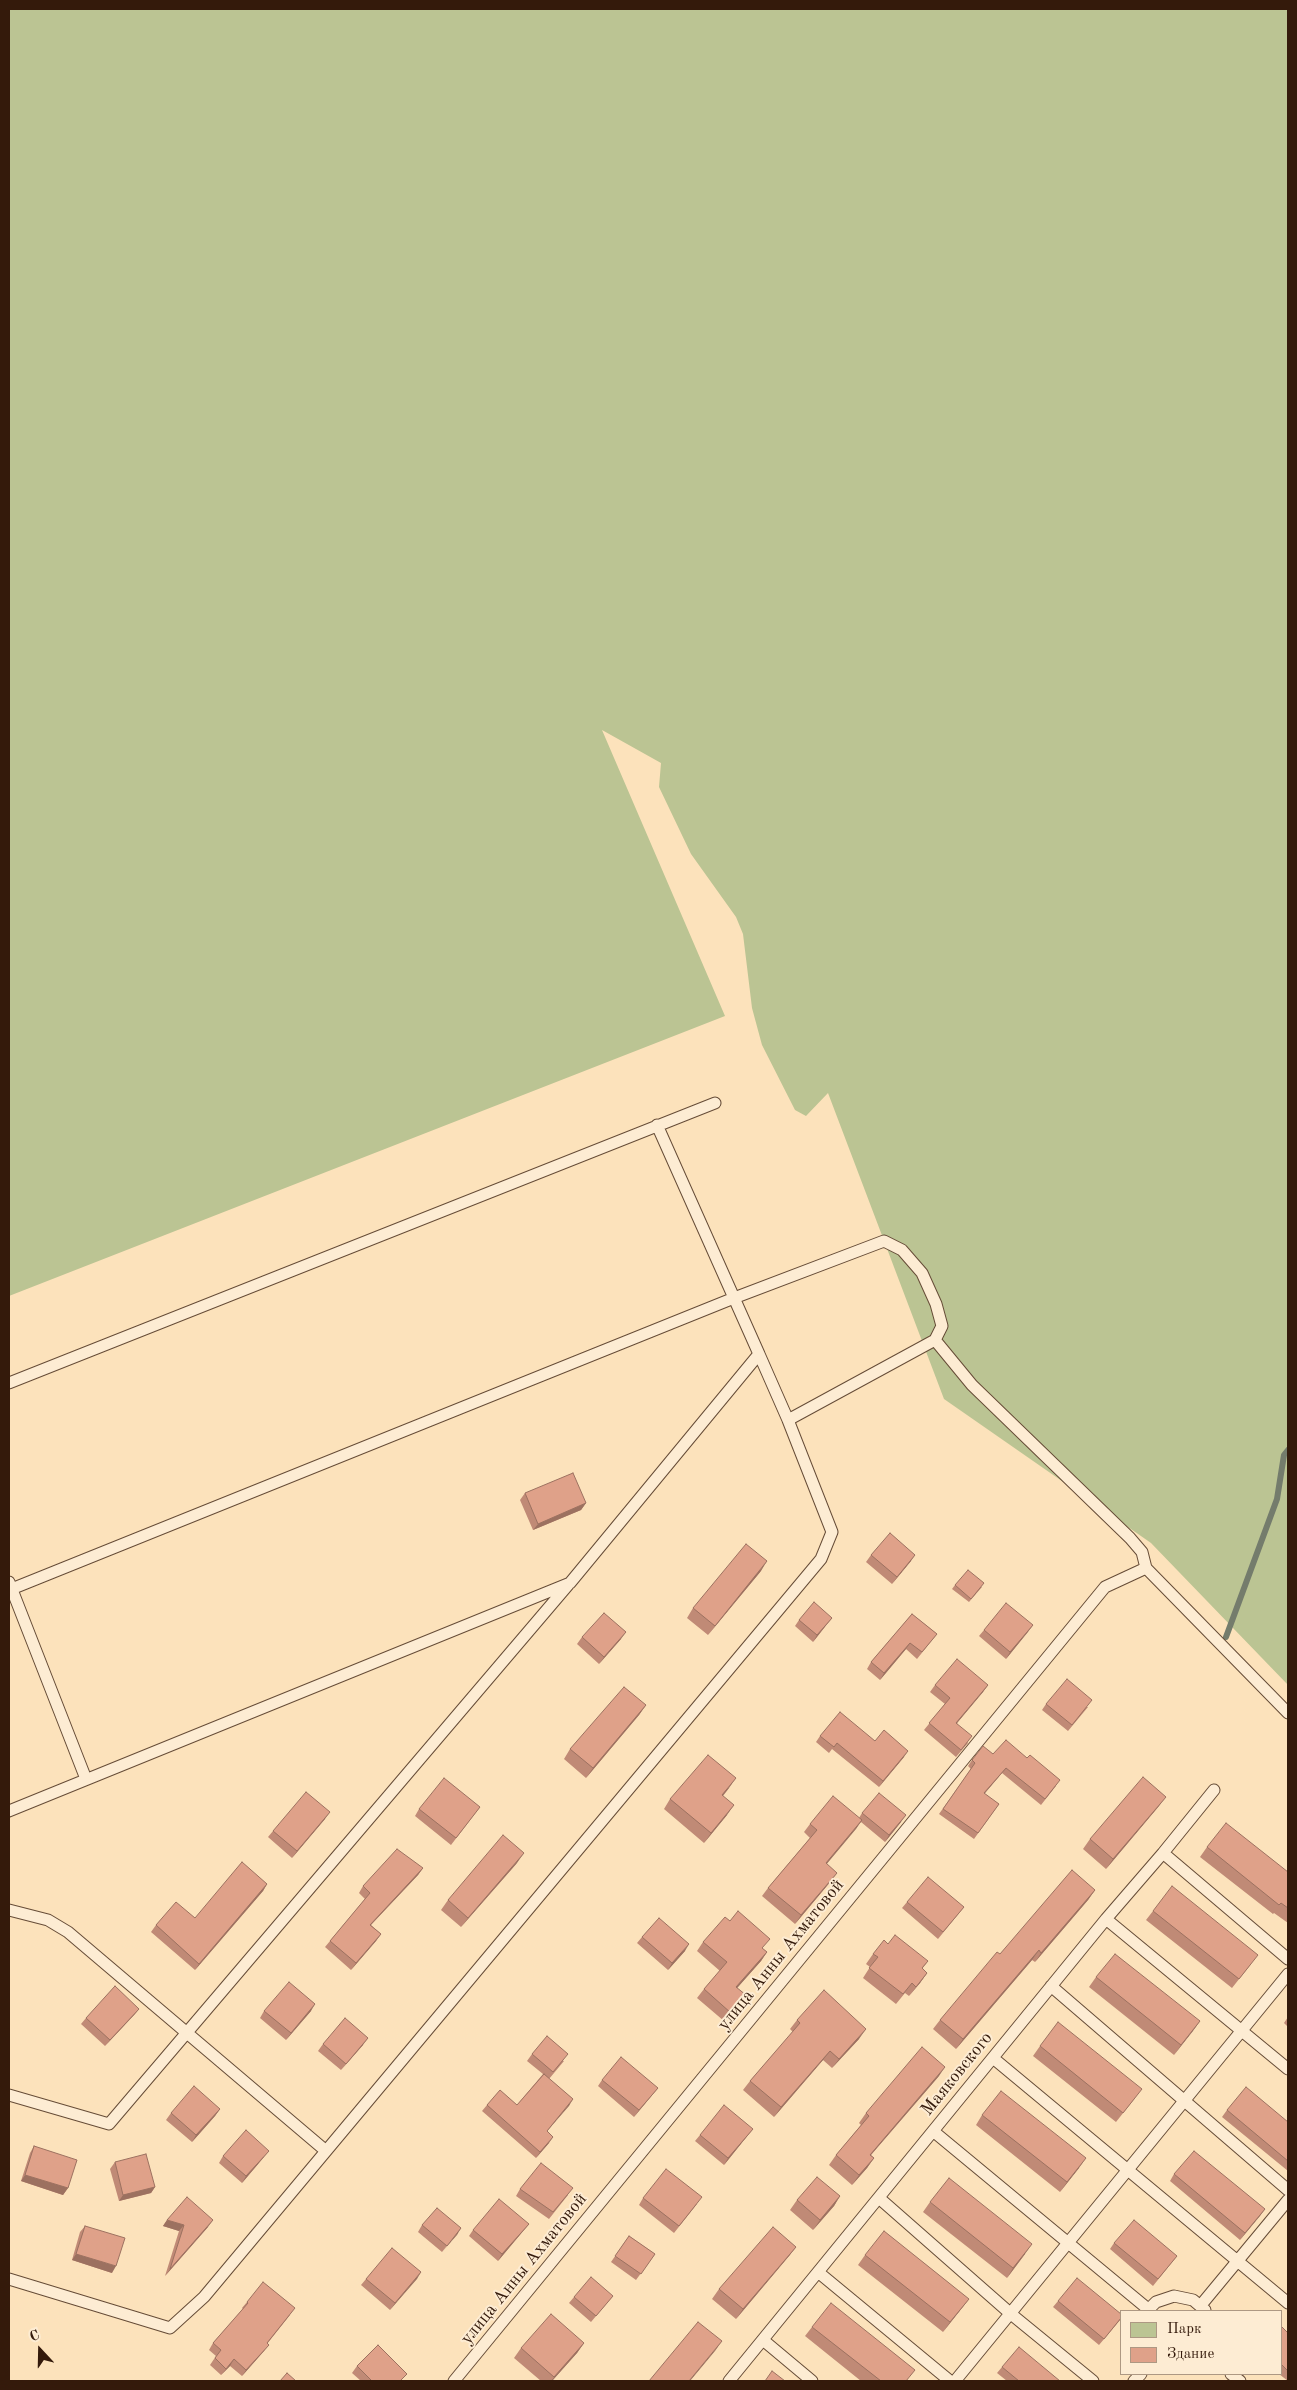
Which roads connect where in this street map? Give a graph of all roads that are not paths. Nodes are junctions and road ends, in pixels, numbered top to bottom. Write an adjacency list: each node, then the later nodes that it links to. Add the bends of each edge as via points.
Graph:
1 (715, 1103): 2 (lane)
2 (657, 1125): 3 (lane); 6 (lane)
3 (734, 1298): 4 (lane, via 884,1241 902,1250 922,1273 942,1326); 5 (lane); 10 (lane)
4 (935, 1340): 7 (lane); 8 (lane, via 972,1385 1130,1538 1142,1552)
5 (760, 1354): 7 (lane); 9 (lane)
6 (9, 1383)
7 (788, 1420): 28 (lane, via 832,1532 821,1559)
8 (1146, 1568): 11 (lane); 42 (lane, улица Анны Ахматовой, via 1105,1587)
9 (570, 1583): 12 (lane); 22 (lane)
10 (10, 1587): 12 (lane)
11 (1288, 1713)
12 (86, 1780): 14 (lane)
13 (1214, 1790): 15 (lane, Маяковского)
14 (9, 1811)
15 (1163, 1853): 17 (lane, Маяковского); 18 (lane)
16 (9, 1910): 22 (lane, via 48,1920 68,1932)
17 (1106, 1919): 20 (lane, Маяковского); 21 (lane)
18 (1288, 1959)
19 (1288, 1974): 21 (lane)
20 (1051, 1986): 23 (lane, Маяковского); 26 (lane)
21 (1241, 2031): 24 (lane); 26 (lane)
22 (188, 2032): 25 (lane, via 109,2124); 28 (lane)
23 (993, 2058): 27 (lane, Маяковского); 29 (lane)
24 (1288, 2069)
25 (9, 2095)
26 (1183, 2101): 29 (lane); 30 (lane)
27 (933, 2131): 31 (lane, Маяковского); 33 (lane)
28 (326, 2151): 36 (lane, via 204,2297 170,2328)
29 (1127, 2170): 33 (lane); 34 (lane)
30 (1288, 2190)
31 (879, 2198): 35 (lane, Маяковского); 40 (lane)
32 (1288, 2200): 34 (lane)
33 (1068, 2243): 39 (lane); 40 (lane)
34 (1237, 2262): 37 (lane); 38 (lane)
35 (818, 2272): 41 (lane, Маяковского); 45 (lane)
36 (9, 2279)
37 (1288, 2303)
38 (1204, 2308): 39 (lane, via 1184,2296 1174,2296 1164,2298)
39 (1148, 2310)
40 (1011, 2314): 46 (lane); 47 (lane)
41 (763, 2340): 43 (lane, Маяковского); 44 (lane)
42 (454, 2381)
43 (729, 2381)
44 (812, 2381)
45 (950, 2381)
46 (955, 2381)
47 (1093, 2381)

